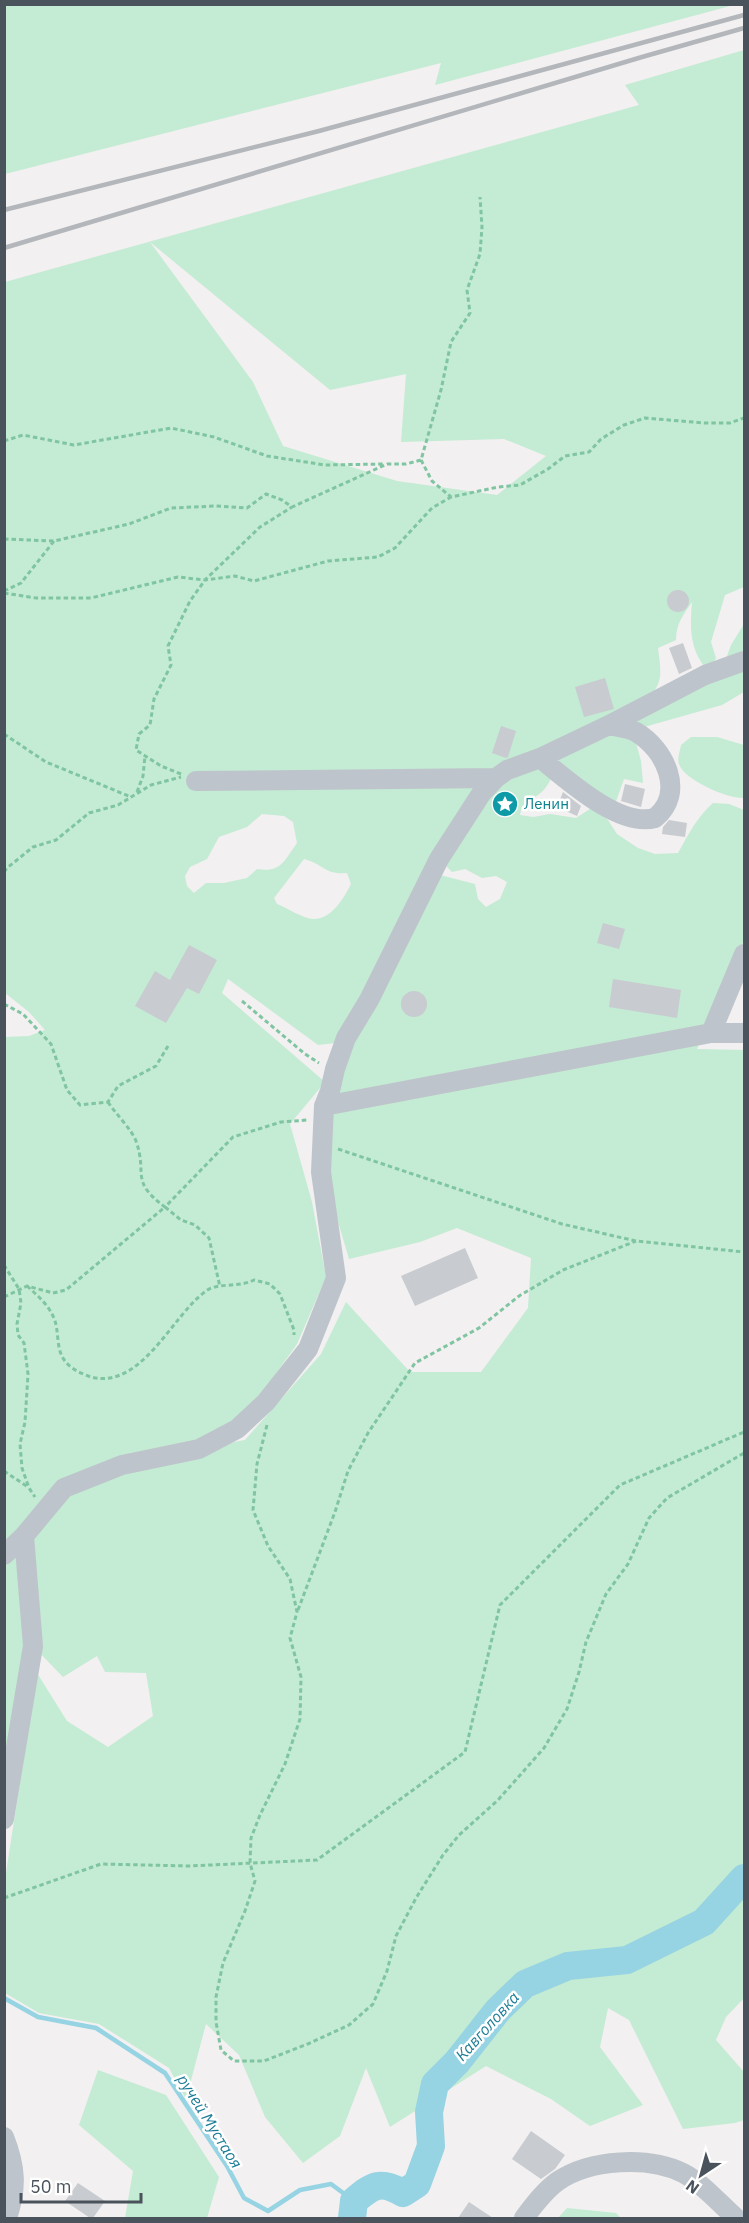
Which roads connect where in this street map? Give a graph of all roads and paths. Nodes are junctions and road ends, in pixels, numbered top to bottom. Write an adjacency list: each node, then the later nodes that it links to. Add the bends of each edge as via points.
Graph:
1 (480, 197): 4 (path, via 480,254 467,291 470,313 451,342)
2 (744, 418): 6 (path, via 730,423 705,423 645,418 624,424 589,452 565,456 520,485)
3 (4, 441): 5 (path, via 23,435 74,445 171,428 214,437 267,456 325,465)
4 (421, 460): 5 (path); 6 (path, via 432,481)
5 (387, 464): 7 (path)
6 (451, 498): 10 (path, via 432,508 395,549 378,557 328,561 254,580 235,576)
7 (292, 507): 9 (path, via 266,494 247,508 171,508 129,524); 10 (path, via 260,527)
8 (4, 539): 9 (path)
9 (54, 541): 11 (path, via 21,583)
10 (205, 580): 11 (path, via 178,578 91,598 36,598); 15 (path, via 168,646 171,664 154,699 150,726 140,734 136,750)
11 (4, 592)
12 (744, 661): 13 (street, via 705,675)
13 (609, 725): 16 (street); 16 (street, via 636,732 666,764 670,789 664,808 655,818 637,819 615,811)
14 (4, 734): 20 (path, via 46,762)
15 (145, 756): 19 (path); 19 (path, via 186,776 151,784)
16 (540, 758): 17 (street)
17 (496, 777): 18 (street); 28 (street, via 439,859 373,993 346,1038)
18 (196, 781)
19 (137, 794): 20 (path)
20 (131, 797): 21 (path, via 88,813 56,840 33,847)
21 (4, 872)
22 (744, 954): 25 (street)
23 (242, 1001): 28 (path, via 305,1054)
24 (4, 1004): 29 (path, via 23,1014 51,1044 67,1090 80,1105)
25 (711, 1033): 26 (street); 30 (street)
26 (744, 1033)
27 (168, 1046): 29 (path, via 156,1065 118,1086)
28 (335, 1069): 30 (street)
29 (108, 1102): 32 (path, via 135,1139 141,1183)
30 (323, 1113): 31 (street); 32 (path, via 233,1137)
31 (322, 1143): 33 (path, via 562,1224); 41 (street, via 321,1172 336,1278 309,1349)
32 (165, 1207): 36 (path, via 66,1290 53,1293); 37 (path, via 209,1238)
33 (636, 1241): 34 (path); 49 (path, via 563,1270 519,1296 479,1328 415,1363 368,1433 348,1472)
34 (744, 1252)
35 (4, 1265): 38 (path)
36 (27, 1286): 37 (path, via 45,1302 56,1322 64,1360 80,1374 99,1379 116,1376 138,1364 155,1350 194,1301 209,1289); 38 (path)
37 (220, 1287): 40 (path, via 254,1280 270,1284 280,1294)
38 (19, 1289): 39 (path); 45 (path, via 18,1335 24,1343 28,1374 20,1444)
39 (4, 1297)
40 (294, 1340)
41 (266, 1402): 47 (street, via 237,1429 200,1449 122,1465 64,1488); 49 (path, via 267,1430 256,1464 252,1510 268,1546 290,1580)
42 (744, 1432): 51 (path, via 620,1485 501,1605 465,1752 317,1860)
43 (744, 1453): 51 (path, via 667,1498 649,1518 628,1564 606,1594 586,1642 567,1709 544,1748 443,1855 396,1936 373,2004 350,2025 310,2043 264,2061 234,2061 221,2050 216,1997 223,1963 255,1881)
44 (4, 1472): 45 (path)
45 (28, 1488): 46 (path)
46 (40, 1503)
47 (24, 1536): 48 (street); 50 (street, via 33,1646)
48 (4, 1555)
49 (297, 1612): 51 (path, via 290,1638 301,1677 300,1719 285,1764 251,1838)
50 (4, 1819)
51 (250, 1863): 52 (path, via 101,1864)
52 (4, 1898)
53 (4, 2137): 54 (street, via 12,2158 15,2196)
54 (7, 2218)
55 (524, 2218): 56 (street, via 558,2181 583,2169 636,2161 685,2174)
56 (736, 2218)

